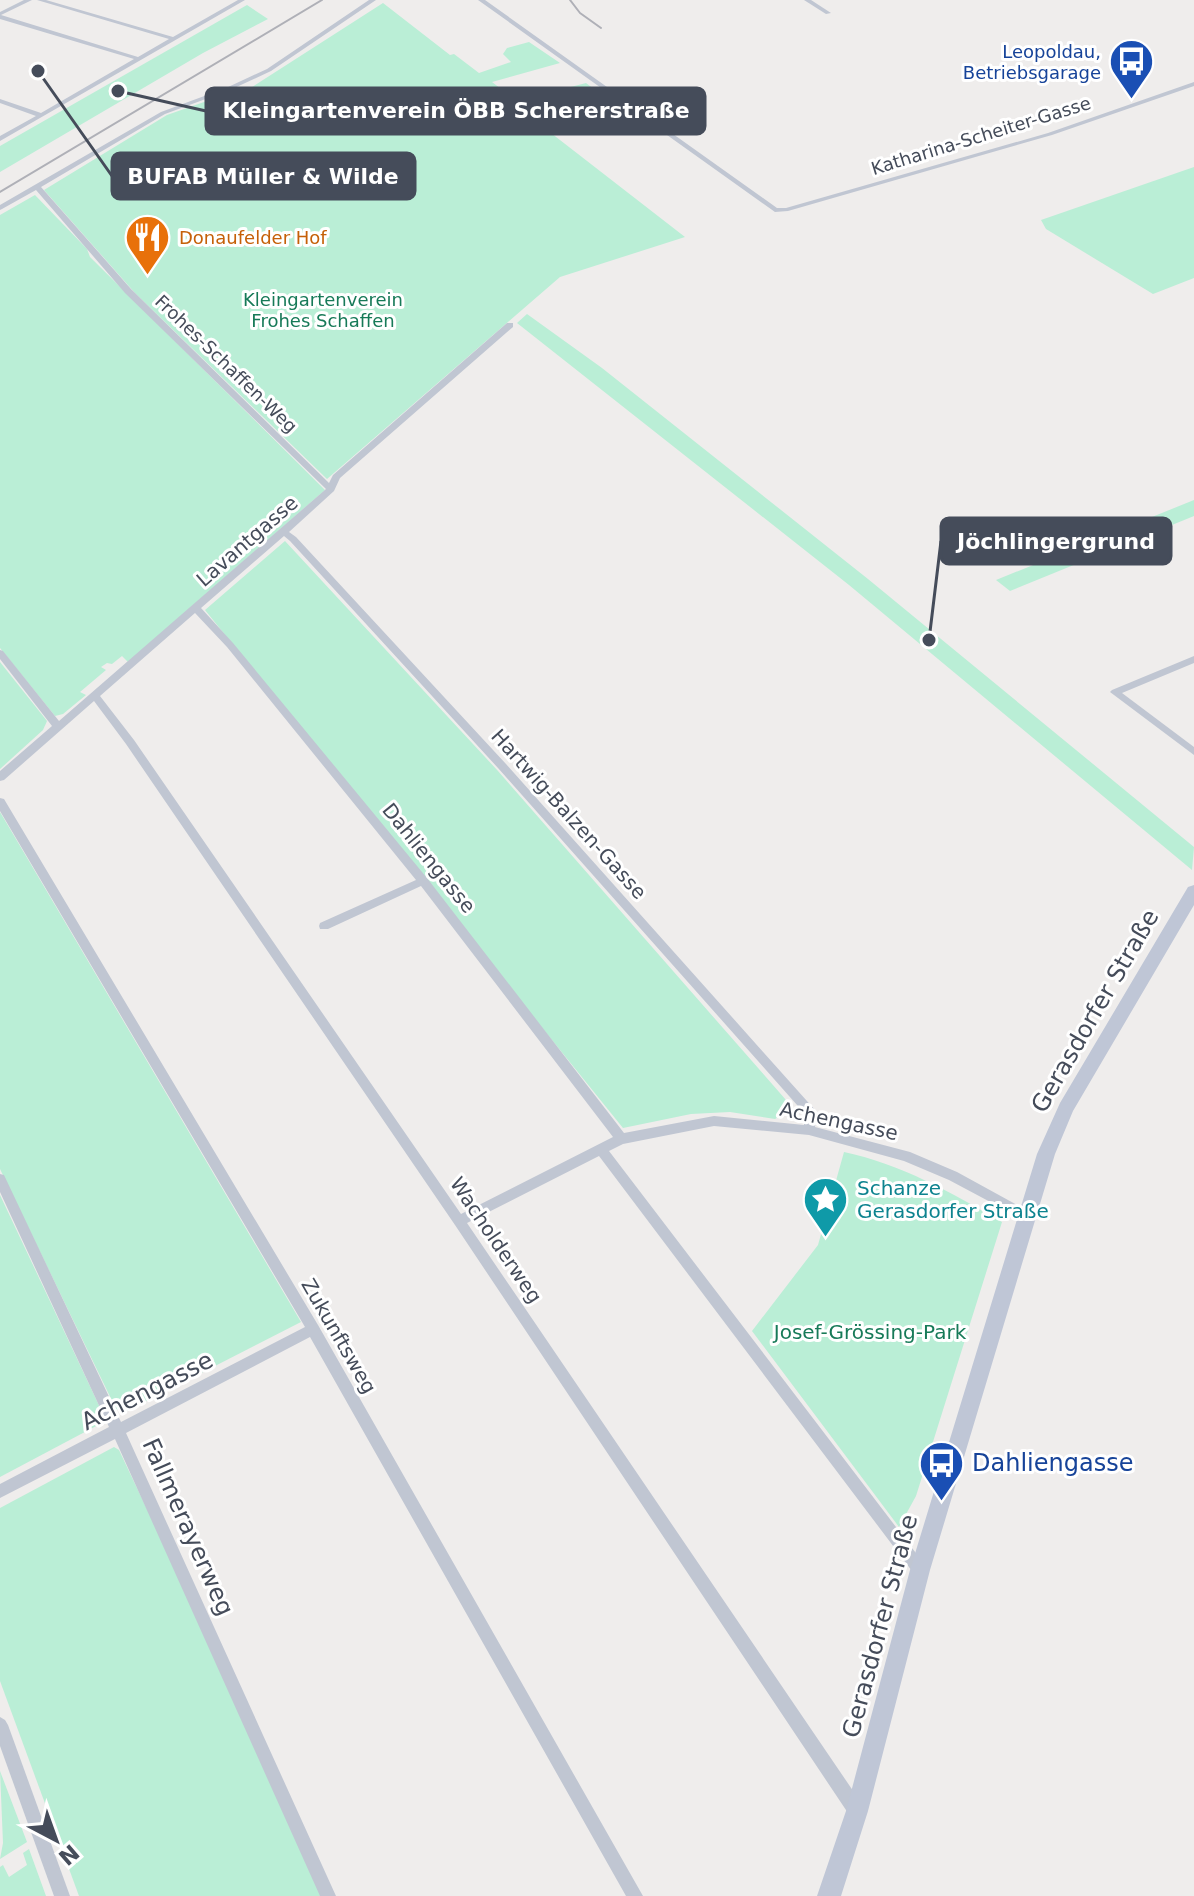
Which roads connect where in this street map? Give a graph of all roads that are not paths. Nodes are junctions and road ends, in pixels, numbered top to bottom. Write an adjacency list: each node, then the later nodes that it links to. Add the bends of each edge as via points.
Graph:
1 (29, 0): 8 (street)
2 (40, 0): 9 (street)
3 (242, 0): 9 (street)
4 (373, 0): 15 (street, via 258,76 163,113)
5 (484, 0): 11 (street, Katharina-Scheiter-Gasse, via 775,210 1050,134)
6 (807, 0): 7 (street)
7 (828, 13)
8 (0, 15): 10 (street)
9 (174, 39): 10 (street)
10 (139, 59): 13 (street)
11 (1194, 84)
12 (0, 101): 13 (street)
13 (41, 115): 14 (street)
14 (0, 139)
15 (37, 186): 16 (street); 18 (street, Frohes-Schaffen-Weg, via 159,322)
16 (0, 208)
17 (510, 325): 18 (street, Lavantgasse, via 336,477)
18 (331, 489): 19 (street, Lavantgasse)
19 (283, 532): 20 (street, Lavantgasse); 31 (street, Hartwig-Balzen-Gasse, via 495,758 811,1113)
20 (197, 609): 23 (street, Lavantgasse); 28 (street, Dahliengasse)
21 (0, 653): 24 (street)
22 (1194, 659): 25 (street, via 1115,692)
23 (95, 696): 24 (street, Lavantgasse); 36 (street, Wacholderweg)
24 (58, 727): 26 (street, Lavantgasse)
25 (1194, 752)
26 (0, 777)
27 (0, 802): 37 (street, Zukunftsweg)
28 (423, 881): 30 (street); 32 (street, Dahliengasse)
29 (1194, 891): 35 (main road, Gerasdorfer Straße, via 1066,1108)
30 (324, 926)
31 (809, 1130): 32 (street, Achengasse, via 714,1121); 35 (street, Achengasse, via 906,1156)
32 (621, 1139): 33 (street, Achengasse)
33 (602, 1150): 36 (street, Achengasse); 40 (street)
34 (0, 1179): 38 (street, Fallmerayerweg)
35 (1026, 1216): 40 (main road, Gerasdorfer Straße)
36 (459, 1221): 42 (street, Wacholderweg)
37 (313, 1329): 38 (street, Achengasse); 45 (street, Zukunftsweg)
38 (118, 1431): 39 (street, Achengasse); 44 (street, Fallmerayerweg)
39 (0, 1491)
40 (920, 1570): 42 (main road, Gerasdorfer Straße)
41 (0, 1725): 43 (street)
42 (857, 1811): 46 (main road, Gerasdorfer Straße)
43 (62, 1896)
44 (328, 1896)
45 (635, 1896)
46 (829, 1896)

